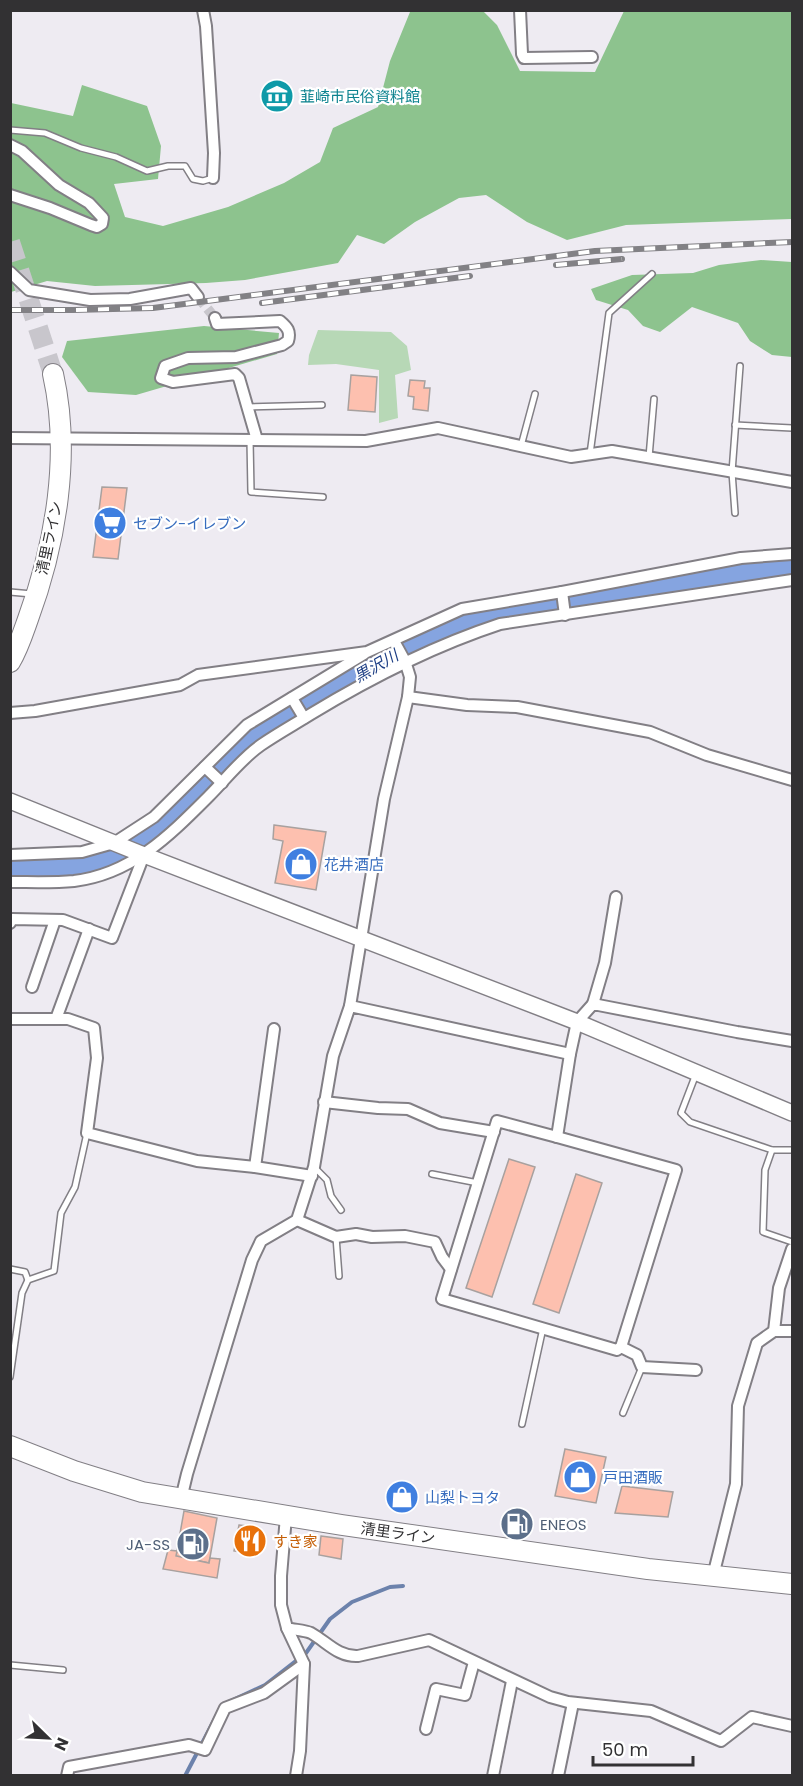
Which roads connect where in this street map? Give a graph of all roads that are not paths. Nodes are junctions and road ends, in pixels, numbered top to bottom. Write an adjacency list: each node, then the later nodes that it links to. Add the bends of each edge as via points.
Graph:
1 (203, 10): 6 (street)
2 (520, 10): 3 (street, via 524,58)
3 (592, 57)
4 (10, 130): 6 (lane, via 45,134 147,171 185,166 193,178)
5 (10, 145): 7 (street, via 59,185 89,203 103,218 102,224 97,227)
6 (213, 178)
7 (10, 195)
8 (10, 272): 10 (street, via 30,290 90,300 130,299 191,288)
9 (652, 274): 24 (lane, via 609,313)
10 (198, 297)
11 (215, 318): 17 (street, via 217,324 280,321 290,335 282,345 236,357 172,362 165,366 161,378 173,382 235,374)
12 (740, 366): 18 (lane)
13 (53, 374): 21 (highway, 清里ライン)
14 (535, 394): 23 (lane)
15 (654, 399): 25 (lane)
16 (322, 405): 17 (lane)
17 (247, 407): 22 (street)
18 (735, 425): 19 (lane); 26 (lane)
19 (792, 428)
20 (10, 438): 21 (street)
21 (61, 438): 22 (street); 33 (highway, 清里ライン, via 58,504)
22 (253, 440): 23 (street, via 366,441 438,428); 28 (lane, via 251,492)
23 (521, 446): 24 (street, via 571,457)
24 (590, 454): 25 (street, via 612,451)
25 (649, 458): 26 (street)
26 (732, 472): 27 (street); 29 (lane)
27 (792, 482)
28 (323, 497)
29 (735, 513)
30 (792, 554): 34 (street, via 741,558)
31 (792, 580): 35 (street)
32 (10, 592): 33 (lane)
33 (37, 594): 39 (highway, 清里ライン)
34 (562, 595): 35 (street); 36 (street, via 462,609)
35 (565, 613): 38 (street, via 500,624)
36 (395, 643): 37 (street); 38 (street)
37 (367, 652): 41 (street); 42 (street, via 198,675 180,685)
38 (404, 658): 40 (street, via 410,677); 43 (street)
39 (10, 662)
40 (408, 697): 45 (street, via 517,707 650,732 707,755); 56 (street, via 384,799)
41 (292, 698): 43 (street); 44 (street, via 247,725)
42 (10, 713)
43 (304, 718): 46 (street, via 259,746)
44 (207, 768): 46 (street); 48 (street, via 154,818)
45 (792, 780)
46 (221, 782): 50 (street)
47 (10, 801): 48 (street)
48 (114, 843): 49 (street, via 82,852); 50 (street)
49 (10, 855)
50 (144, 855): 51 (street, via 116,871 74,881); 55 (street, via 112,938); 56 (street)
51 (10, 882)
52 (616, 897): 58 (street, via 605,963)
53 (55, 920): 54 (street, via 12,919); 55 (street); 57 (street)
54 (10, 923)
55 (89, 929): 61 (street)
56 (363, 939): 59 (street); 62 (street)
57 (32, 987)
58 (593, 1004): 62 (street); 64 (street)
59 (350, 1006): 65 (street); 67 (street, via 333,1056)
60 (10, 1019): 61 (street)
61 (56, 1019): 70 (street, via 68,1018 94,1028 97,1058)
62 (577, 1022): 65 (street); 66 (street)
63 (274, 1029): 74 (street)
64 (792, 1041)
65 (570, 1054): 71 (street)
66 (696, 1073): 68 (street); 72 (lane, via 681,1113 690,1122)
67 (324, 1102): 69 (street, via 408,1109 440,1123); 75 (street)
68 (792, 1113)
69 (494, 1132): 71 (street, via 497,1121); 77 (street)
70 (87, 1133): 74 (street, via 197,1161); 86 (lane, via 75,1187 61,1213 54,1271)
71 (557, 1137): 90 (street, via 675,1170)
72 (772, 1150): 73 (lane); 81 (lane, via 765,1170 763,1232)
73 (792, 1150)
74 (255, 1167): 75 (street)
75 (313, 1172): 78 (lane, via 327,1180 331,1196); 79 (street)
76 (432, 1174): 77 (lane)
77 (478, 1183): 84 (street)
78 (341, 1210)
79 (297, 1220): 80 (street); 97 (street, via 261,1241 252,1260)
80 (336, 1238): 84 (street, via 356,1234 435,1242); 85 (lane)
81 (792, 1242)
82 (792, 1249): 88 (street, via 779,1288)
83 (10, 1269): 86 (lane, via 25,1272)
84 (451, 1269): 87 (street, via 442,1299)
85 (339, 1276)
86 (28, 1280): 93 (lane, via 22,1293)
87 (543, 1328): 90 (street, via 617,1350); 95 (lane)
88 (774, 1331): 89 (street); 99 (street, via 757,1342 738,1406 736,1484)
89 (792, 1331)
90 (621, 1347): 91 (street, via 637,1355)
91 (642, 1367): 92 (street); 94 (lane)
92 (696, 1370)
93 (10, 1377)
94 (623, 1413)
95 (522, 1425)
96 (12, 1451): 97 (highway, 清里ライン, via 142,1492)
97 (182, 1499): 98 (highway, 清里ライン)
98 (286, 1516): 99 (highway, 清里ライン); 101 (street, via 281,1605)
99 (713, 1576): 100 (highway, 清里ライン)
100 (792, 1584)
101 (287, 1628): 102 (street, via 309,1632 349,1656 429,1640); 103 (street)
102 (474, 1662): 106 (street); 109 (street, via 465,1695 436,1689)
103 (304, 1664): 110 (street, via 264,1693 225,1708 205,1750 189,1745 69,1767); 111 (street)
104 (10, 1665): 105 (lane)
105 (63, 1670)
106 (512, 1681): 107 (street); 112 (street)
107 (573, 1703): 108 (street, via 651,1711 721,1741 752,1717); 113 (street)
108 (792, 1725)
109 (426, 1729)
110 (67, 1776)
111 (296, 1776)
112 (493, 1776)
113 (558, 1776)

